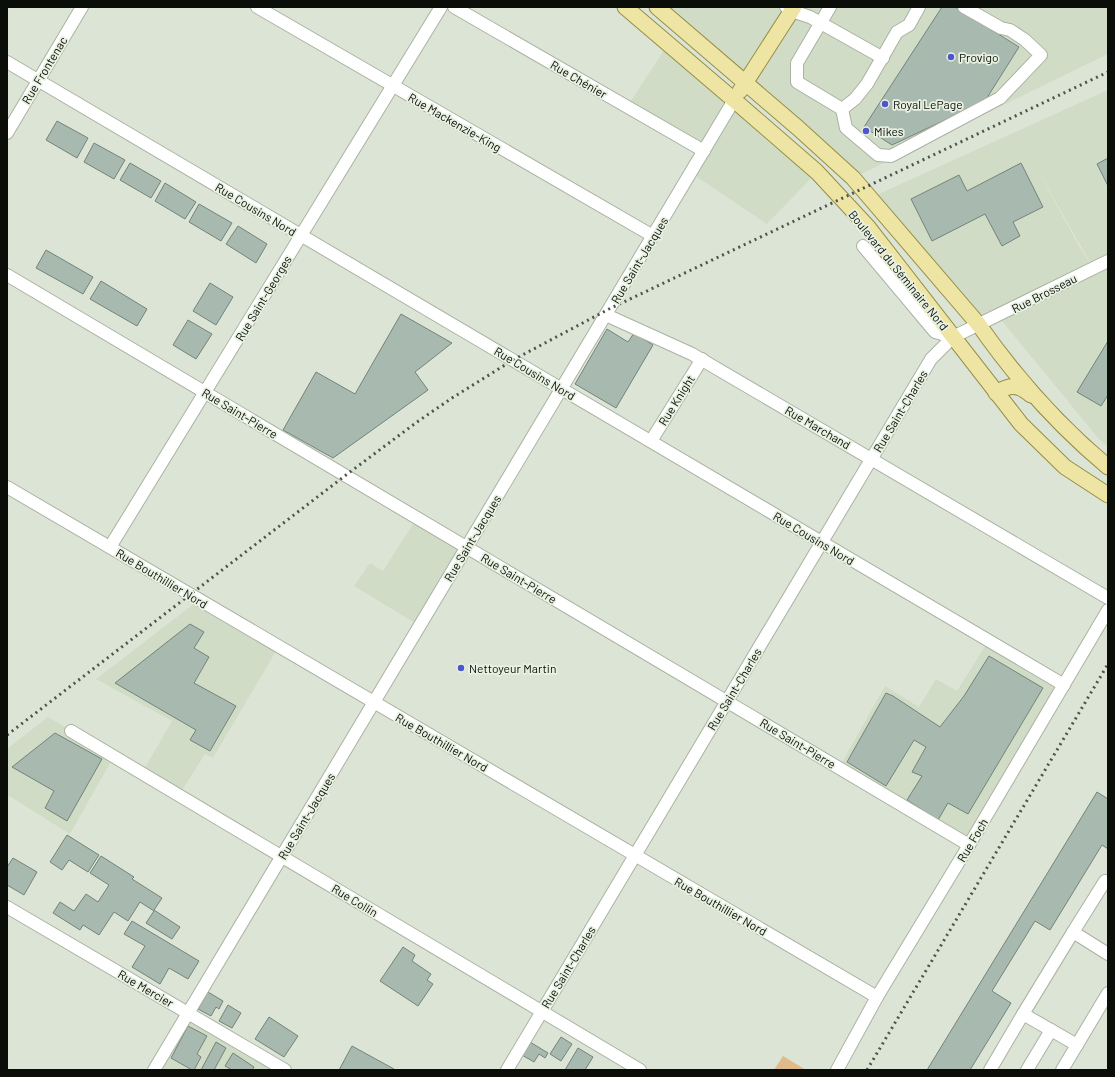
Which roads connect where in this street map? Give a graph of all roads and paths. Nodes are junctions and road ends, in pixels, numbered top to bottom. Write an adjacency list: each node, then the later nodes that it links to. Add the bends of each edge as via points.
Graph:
1 (82, 7): 14 (street, Rue Frontenac)
2 (257, 7): 16 (street, Rue Mackenzie-King)
3 (440, 7): 16 (street, Rue Saint-Georges)
4 (454, 7): 20 (street, Rue Chénier)
5 (625, 7): 17 (main road, Boulevard du Séminaire Nord)
6 (658, 7): 15 (main road, Boulevard du Séminaire Nord)
7 (830, 7): 11 (street)
8 (919, 7): 12 (street, via 909,24 898,32)
9 (964, 7): 18 (street, via 1001,28 1010,30 1041,55 1000,98 890,156 878,155 846,128)
10 (790, 8): 11 (street); 15 (main road, Rue Saint-Jacques)
11 (821, 23): 12 (street); 18 (street, via 797,63 797,82)
12 (883, 58): 18 (street, via 868,84)
13 (7, 62): 14 (street, Rue Cousins Nord)
14 (38, 80): 19 (street, Rue Frontenac); 21 (street, Rue Cousins Nord)
15 (745, 83): 17 (main road, Rue Saint-Jacques); 27 (main road, Boulevard du Séminaire Nord, via 853,178)
16 (393, 85): 21 (street, Rue Saint-Georges); 22 (street, Rue Mackenzie-King)
17 (734, 100): 20 (street, Rue Saint-Jacques); 28 (main road, Boulevard du Séminaire Nord, via 816,172 868,227)
18 (842, 109)
19 (7, 133)
20 (704, 151): 22 (street, Rue Saint-Jacques)
21 (301, 235): 30 (street, Rue Cousins Nord); 31 (street, Rue Saint-Georges)
22 (653, 236): 26 (street, Rue Saint-Jacques)
23 (863, 246): 28 (street, via 935,332)
24 (1108, 261): 27 (street, Rue Brosseau)
25 (7, 275): 31 (street, Rue Saint-Pierre)
26 (606, 315): 29 (street, Rue Marchand); 30 (street, Rue Saint-Jacques)
27 (979, 325): 28 (street, Rue Saint-Charles); 33 (main road, Boulevard du Séminaire Nord, via 993,346)
28 (953, 337): 32 (main road, Boulevard du Séminaire Nord); 35 (street, Rue Saint-Charles, via 931,359)
29 (702, 359): 34 (street, Rue Knight); 35 (street, Rue Marchand)
30 (562, 389): 34 (street, Rue Cousins Nord); 41 (street, Rue Saint-Jacques)
31 (205, 392): 40 (street, Rue Saint-Georges); 41 (street, Rue Saint-Pierre)
32 (996, 393): 33 (main road, via 1006,387 1016,386); 38 (main road, Boulevard du Séminaire Nord, via 1021,424 1065,467)
33 (1044, 406): 36 (main road, Boulevard du Séminaire Nord, via 1085,448)
34 (651, 442): 39 (street, Rue Cousins Nord)
35 (872, 459): 39 (street, Rue Saint-Charles); 42 (street, Rue Marchand)
36 (1108, 467)
37 (7, 486): 40 (street, Rue Bouthillier Nord)
38 (1108, 495)
39 (822, 542): 44 (street, Rue Cousins Nord); 45 (street, Rue Saint-Charles)
40 (110, 547): 46 (street, Rue Bouthillier Nord)
41 (467, 547): 45 (street, Rue Saint-Pierre); 46 (street, Rue Saint-Jacques)
42 (1108, 598)
43 (1108, 610): 44 (street, Rue Foch)
44 (1064, 685): 48 (street, Rue Foch)
45 (727, 701): 48 (street, Rue Saint-Pierre); 49 (street, Rue Saint-Charles)
46 (374, 702): 49 (street, Rue Bouthillier Nord); 50 (street, Rue Saint-Jacques)
47 (71, 731): 50 (street, Rue Collin)
48 (969, 845): 56 (street, Rue Foch)
49 (635, 855): 56 (street, Rue Bouthillier Nord); 58 (street, Rue Saint-Charles)
50 (282, 856): 57 (street, Rue Saint-Jacques); 58 (street, Rue Collin)
51 (1108, 883): 53 (street, via 1105,881)
52 (7, 907): 57 (street, Rue Mercier)
53 (1073, 932): 54 (street); 59 (street)
54 (1106, 948)
55 (1108, 993): 61 (street)
56 (877, 997): 66 (street, Rue Foch)
57 (188, 1012): 62 (street, Rue Saint-Jacques); 63 (street, Rue Mercier)
58 (542, 1012): 64 (street, Rue Saint-Charles); 65 (street, Rue Collin)
59 (1023, 1014): 60 (street); 67 (street)
60 (1051, 1030): 61 (street); 68 (street)
61 (1077, 1045): 69 (street)
62 (154, 1070)
63 (285, 1070)
64 (506, 1070)
65 (640, 1070)
66 (837, 1070)
67 (990, 1070)
68 (1027, 1070)
69 (1062, 1070)

